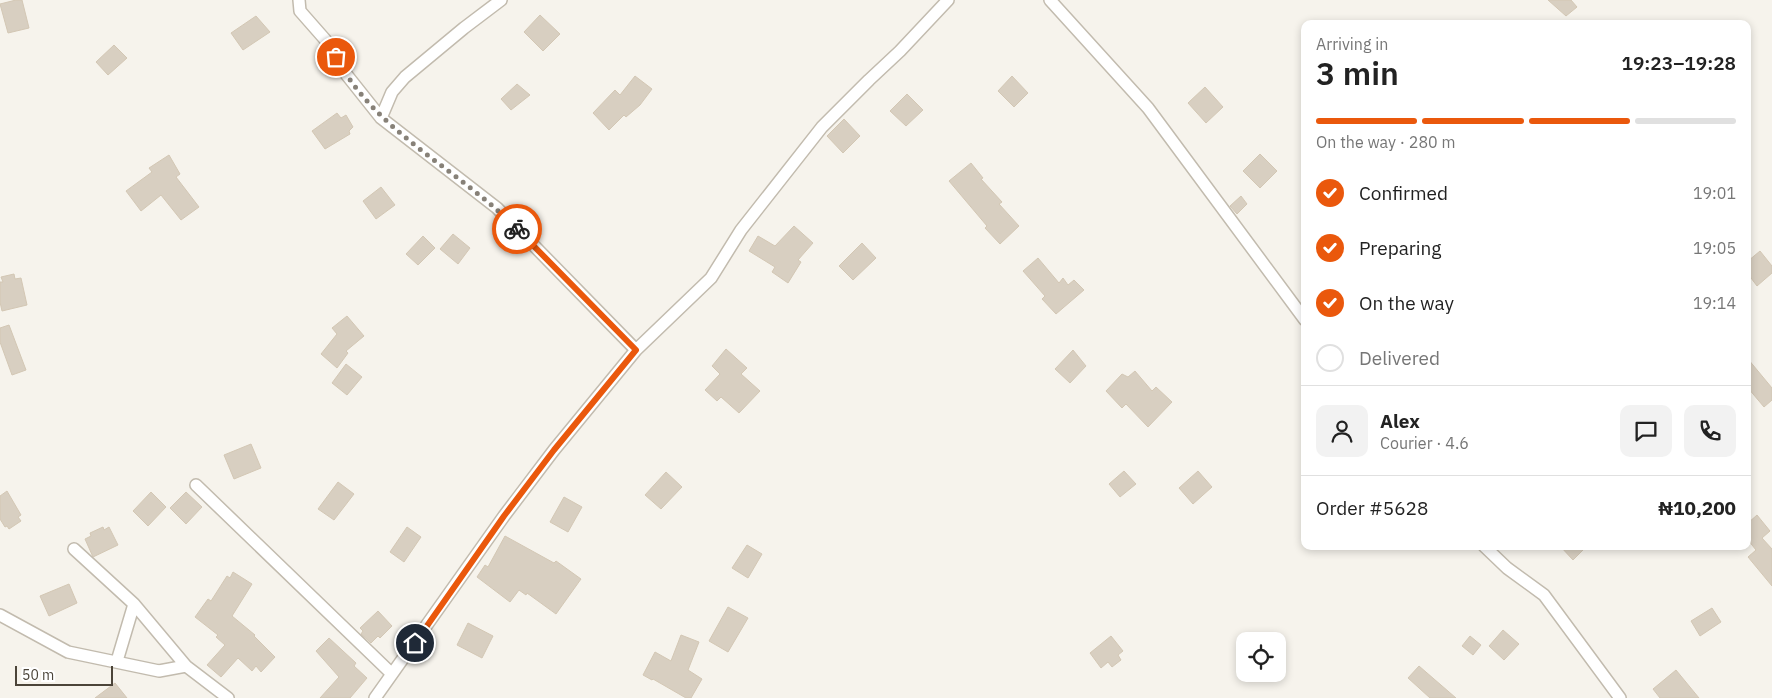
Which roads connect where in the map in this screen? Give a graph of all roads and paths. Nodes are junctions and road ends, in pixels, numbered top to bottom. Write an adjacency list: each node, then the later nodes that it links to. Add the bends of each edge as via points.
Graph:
1 (299, 0): 5 (street, via 300,11 330,44 342,69)
2 (500, 0): 5 (street, via 405,77 392,92)
3 (948, 0): 7 (street, via 900,52 822,127 741,230 711,278)
4 (1050, 0): 6 (street, via 1148,108)
5 (381, 118): 7 (street, via 497,208)
6 (1301, 315)
7 (636, 350): 15 (street, via 504,516)
8 (196, 485): 15 (street)
9 (74, 549): 11 (street)
10 (1488, 550): 18 (street, via 1507,568 1539,590)
11 (134, 604): 13 (street); 14 (street)
12 (0, 615): 13 (street, via 68,652)
13 (117, 661): 14 (street, via 159,671)
14 (186, 666): 16 (street)
15 (392, 674): 17 (street)
16 (228, 698)
17 (375, 698)
18 (1620, 698)

